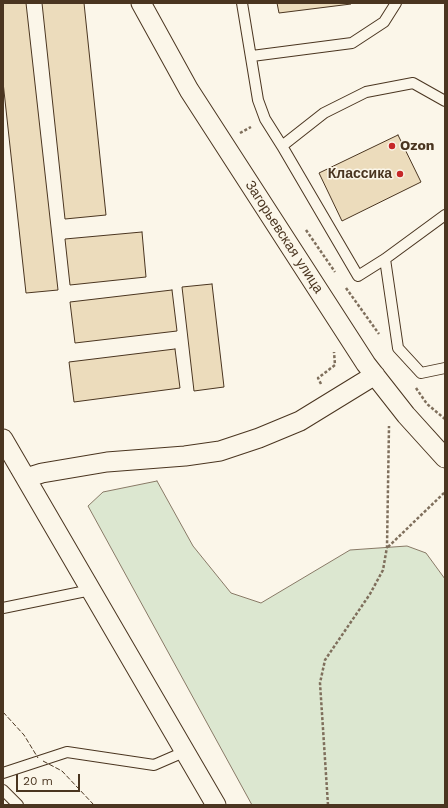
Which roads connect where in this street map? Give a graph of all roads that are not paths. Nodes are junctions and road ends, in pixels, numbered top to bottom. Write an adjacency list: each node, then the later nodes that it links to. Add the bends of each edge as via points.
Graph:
1 (141, 3): 10 (street, Загорьевская улица, via 189,90)
2 (242, 3): 4 (lane)
3 (396, 3): 4 (lane, via 384,22 352,43)
4 (252, 56): 6 (lane, via 258,100 265,118)
5 (445, 101): 6 (lane, via 413,83 366,92 324,113)
6 (282, 146): 8 (lane, via 358,276)
7 (445, 216): 8 (lane)
8 (385, 259): 9 (lane, via 398,348 421,373)
9 (445, 368)
10 (375, 375): 12 (street, Загорьевская улица); 13 (street, via 300,421 220,451 107,462)
11 (3, 439): 13 (street)
12 (445, 458)
13 (26, 478): 14 (street)
14 (91, 590): 15 (lane); 16 (street)
15 (3, 608)
16 (184, 752): 17 (lane, via 154,765 67,752); 20 (street)
17 (3, 773)
18 (3, 790): 19 (lane)
19 (18, 805)
20 (216, 805)

